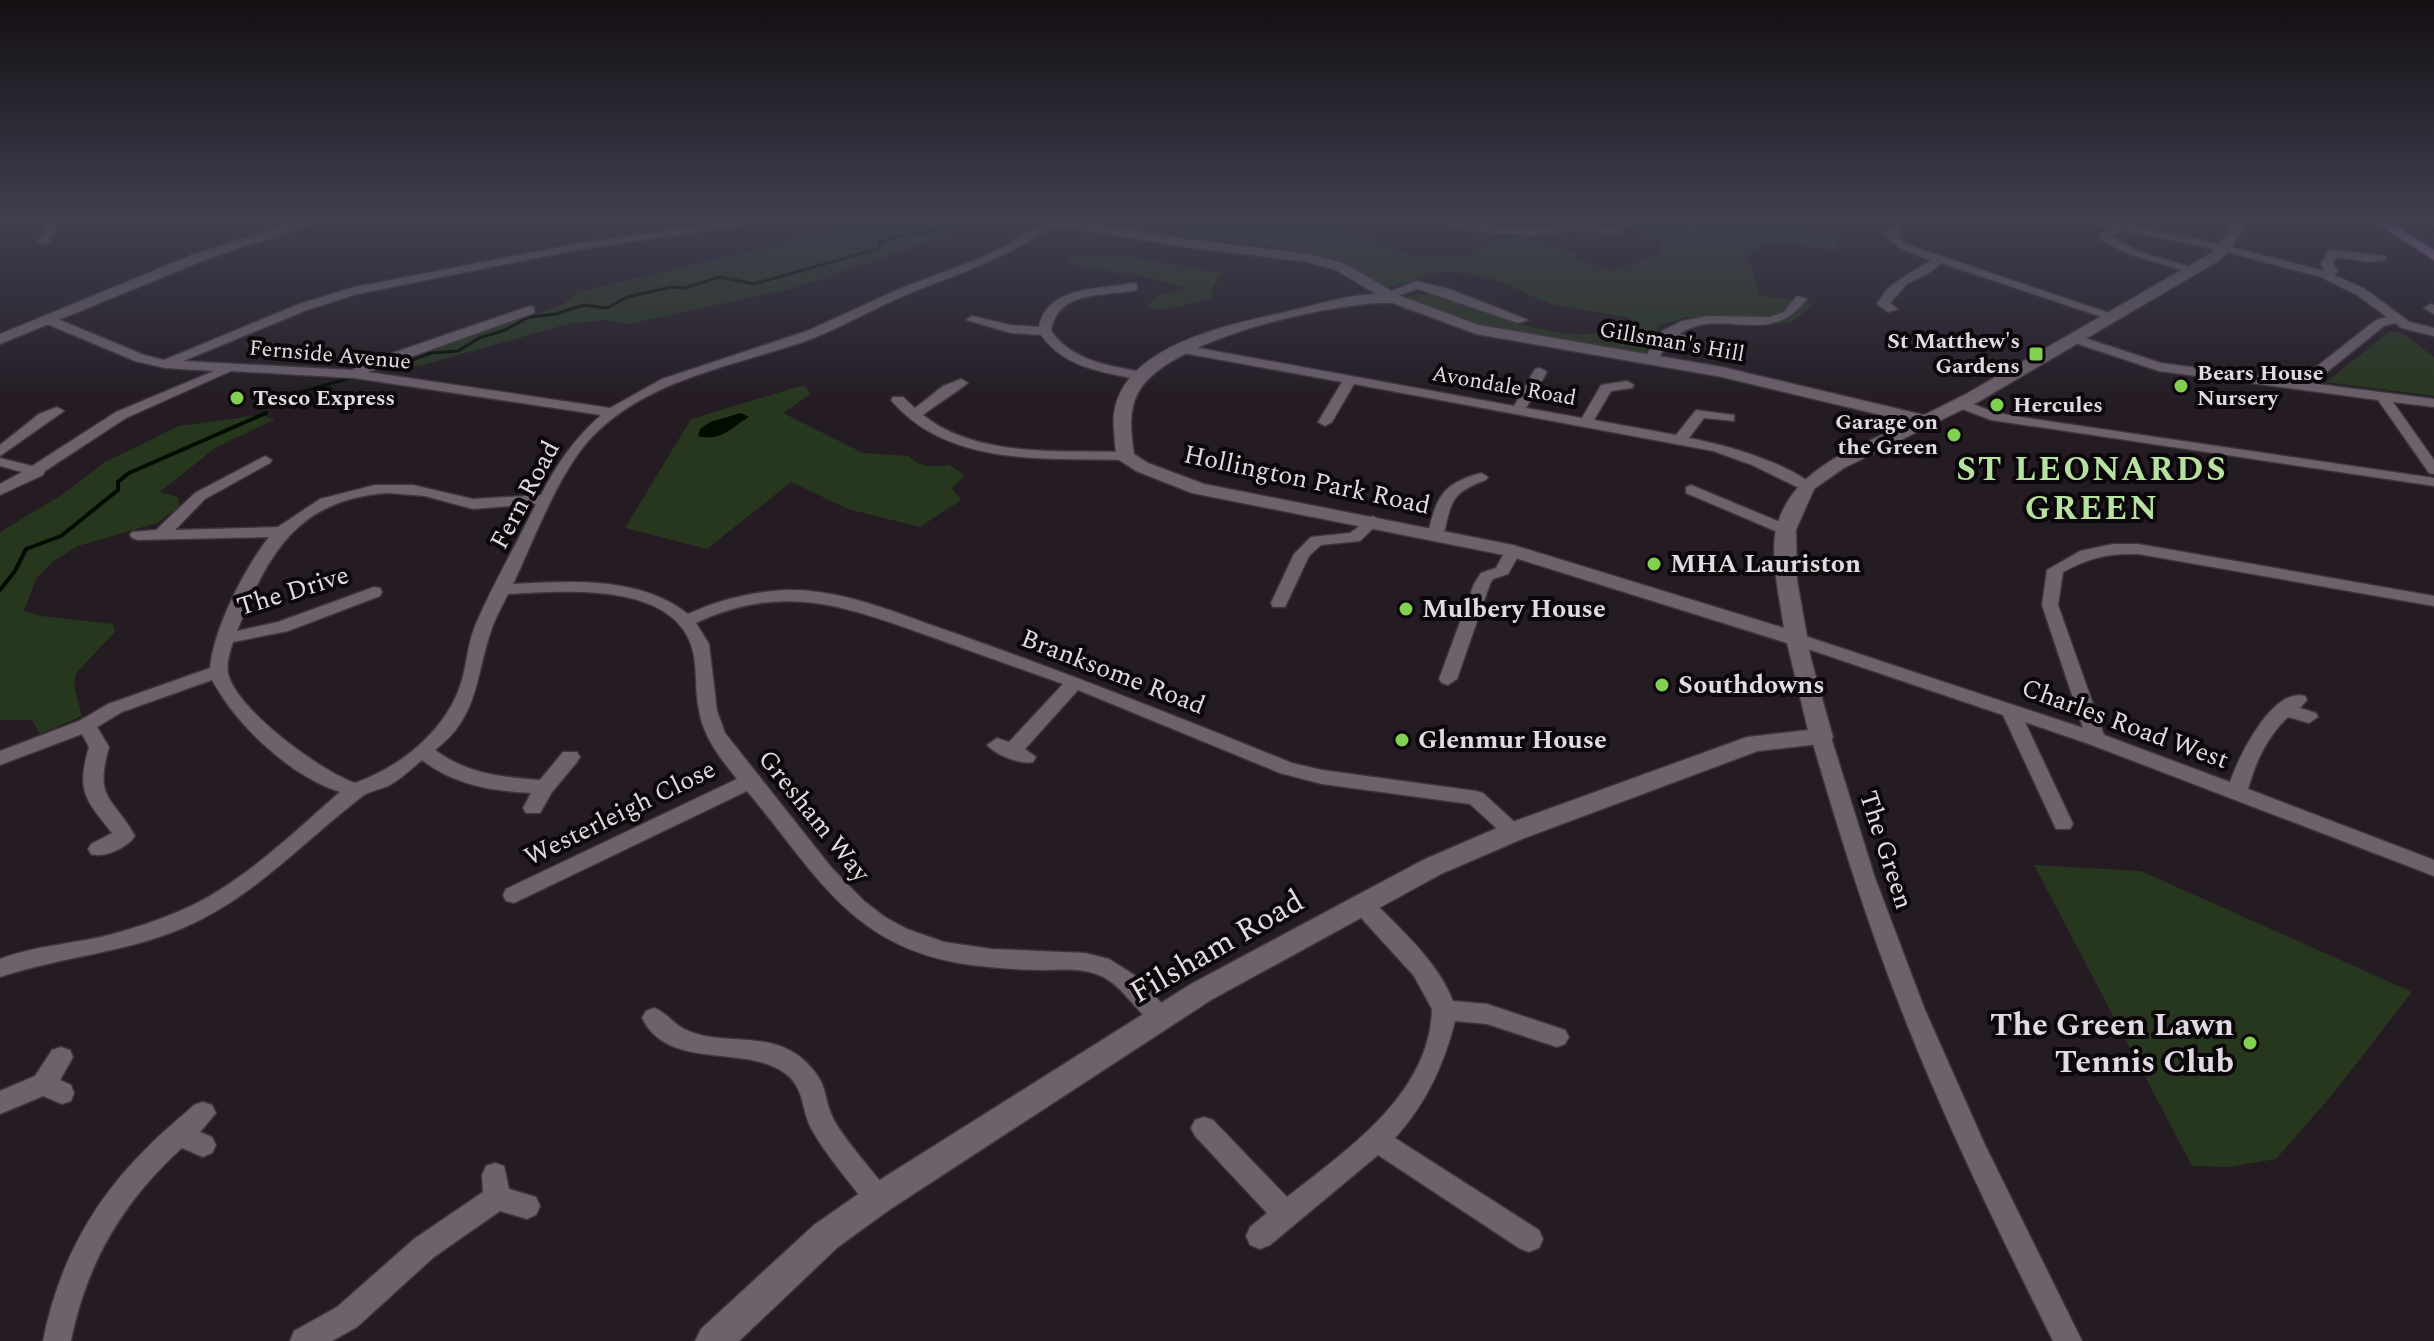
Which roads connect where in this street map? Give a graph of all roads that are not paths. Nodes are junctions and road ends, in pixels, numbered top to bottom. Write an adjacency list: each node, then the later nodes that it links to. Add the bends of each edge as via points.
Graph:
1 (144, 282): 18 (street)
2 (404, 282): 29 (street, via 303,307)
3 (930, 282): 43 (street, Fern Road, via 800,339 641,391)
4 (1362, 282): 10 (street, Gillsman's Hill)
5 (1906, 282): 12 (street, via 1883,304)
6 (2010, 282): 14 (street)
7 (2174, 282): 14 (street)
8 (2339, 282): 15 (street)
9 (1133, 287): 20 (street, via 1060,302 1048,312)
10 (1381, 295): 17 (street, via 1417,285); 28 (street, Gillsman's Hill, via 1476,329); 33 (street, via 1200,337)
11 (1801, 299): 22 (street, via 1780,318 1690,321)
12 (1892, 309)
13 (530, 310): 32 (street)
14 (2115, 317): 24 (street)
15 (2397, 318): 19 (street); 37 (street, via 2380,323 2342,353 2311,378)
16 (972, 320): 20 (street)
17 (1522, 320)
18 (51, 321): 23 (street); 29 (street, Fernside Avenue)
19 (2417, 329): 21 (street); 26 (street)
20 (1045, 331): 33 (street, via 1057,348 1077,361)
21 (2434, 332)
22 (1666, 334): 25 (street); 28 (street)
23 (0, 339)
24 (2076, 339): 37 (street, via 2159,367); 41 (street)
25 (1693, 342)
26 (2434, 347)
27 (1188, 350): 34 (street, Avondale Road)
28 (1650, 360): 49 (street, Gillsman's Hill)
29 (165, 364): 30 (street, Fernside Avenue)
30 (229, 367): 32 (street, Fernside Avenue); 57 (street, via 119,417)
31 (1540, 372): 42 (street)
32 (354, 374): 43 (street, Fernside Avenue)
33 (1141, 376): 53 (street, via 1123,417)
34 (1349, 381): 42 (street, Avondale Road); 46 (street)
35 (955, 384): 45 (street)
36 (1627, 385): 50 (street, via 1605,384)
37 (2310, 387): 38 (street)
38 (2382, 396): 40 (street); 56 (street)
39 (898, 400): 45 (street)
40 (2434, 403)
41 (1962, 404): 47 (street); 49 (street)
42 (1518, 410): 50 (street, Avondale Road)
43 (611, 412): 63 (street, Fern Road, via 574,448)
44 (44, 414): 52 (street)
45 (914, 415): 53 (street, via 938,433 971,443 1040,453)
46 (1323, 416)
47 (1991, 416): 49 (street); 59 (street)
48 (1729, 418): 51 (street, via 1701,413)
49 (1935, 418): 60 (street, via 1838,464)
50 (1586, 423): 51 (street, Avondale Road)
51 (1680, 440): 60 (street, Avondale Road, via 1716,447)
52 (0, 452)
53 (1125, 456): 64 (street, Hollington Park Road, via 1199,489)
54 (265, 460): 67 (street, via 200,496)
55 (0, 462): 57 (street)
56 (2434, 470)
57 (38, 472): 61 (street)
58 (1481, 477): 68 (street, via 1454,487 1444,498)
59 (2434, 482)
60 (1806, 486): 65 (street, The Green)
61 (0, 490)
62 (1691, 490): 65 (street)
63 (546, 499): 66 (street, via 473,504 426,492 373,490 323,503); 71 (street, Fern Road)
64 (1373, 521): 68 (street, Hollington Park Road); 74 (street, via 1354,538 1317,540 1302,554)
65 (1786, 530): 77 (street, The Green)
66 (284, 532): 67 (street); 76 (street, via 253,574)
67 (162, 533): 69 (street)
68 (1436, 534): 70 (street, Hollington Park Road)
69 (138, 535)
70 (1513, 551): 77 (street, Hollington Park Road); 79 (street, via 1502,571 1482,584)
71 (503, 589): 75 (street, via 603,588 643,596); 86 (street, Fern Road, via 483,628 458,715)
72 (374, 592): 76 (street, The Drive, via 282,627)
73 (2434, 601): 85 (street, via 2138,549 2102,547 2084,554 2055,570 2050,605)
74 (1279, 603)
75 (686, 621): 80 (street, Branksome Road, via 747,600 820,597 848,602); 90 (street, Gresham Way, via 700,643 715,733)
76 (227, 638): 78 (street)
77 (1796, 639): 82 (street, Charles Road West); 84 (street, The Green)
78 (217, 672): 83 (street, via 115,708); 92 (street, via 229,694 292,757)
79 (1448, 679)
80 (1075, 682): 87 (street); 96 (street, Branksome Road, via 1287,768 1476,798)
81 (2297, 709): 93 (street, via 2268,725 2243,769)
82 (2010, 710): 85 (street, Charles Road West); 95 (street)
83 (86, 725): 89 (street); 97 (street, via 99,747 92,772 95,797 125,836)
84 (1821, 737): 96 (street, Filsham Road, via 1755,743); 119 (street, The Green, via 1893,961 1947,1091)
85 (2096, 739): 93 (street, Charles Road West)
86 (423, 751): 91 (street, via 443,768 485,784); 92 (street, Fern Road, via 383,780)
87 (1012, 751)
88 (570, 757): 91 (street)
89 (0, 758)
90 (750, 781): 99 (street, Westerleigh Close); 103 (street, Gresham Way, via 854,905 879,925 948,954 1107,968)
91 (545, 787): 94 (street)
92 (356, 790): 101 (street, Fern Road, via 277,859 215,902 117,942)
93 (2237, 792): 98 (street, Charles Road West)
94 (533, 808)
95 (2063, 824)
96 (1513, 832): 100 (street, Filsham Road)
97 (98, 849)
98 (2434, 868)
99 (514, 895)
100 (1361, 903): 102 (street, via 1429,979); 103 (street, Filsham Road)
101 (0, 968)
102 (1444, 1010): 105 (street, via 1487,1014); 110 (street, via 1425,1075 1401,1115)
103 (1162, 1017): 111 (street, Filsham Road)
104 (654, 1018): 111 (street, via 678,1038 765,1051 795,1067 814,1089 821,1122)
105 (1557, 1037)
106 (61, 1057): 107 (street, via 53,1088)
107 (0, 1103)
108 (203, 1113): 116 (street, via 192,1141 150,1161 107,1212 80,1256)
109 (1204, 1128): 113 (street)
110 (1377, 1140): 113 (street); 115 (street)
111 (878, 1199): 118 (street, Filsham Road, via 826,1236)
112 (527, 1206): 117 (street, via 496,1187 347,1317)
113 (1285, 1213): 114 (street)
114 (1260, 1236)
115 (1529, 1239)
116 (57, 1341)
117 (304, 1341)
118 (713, 1341)
119 (2068, 1341)

